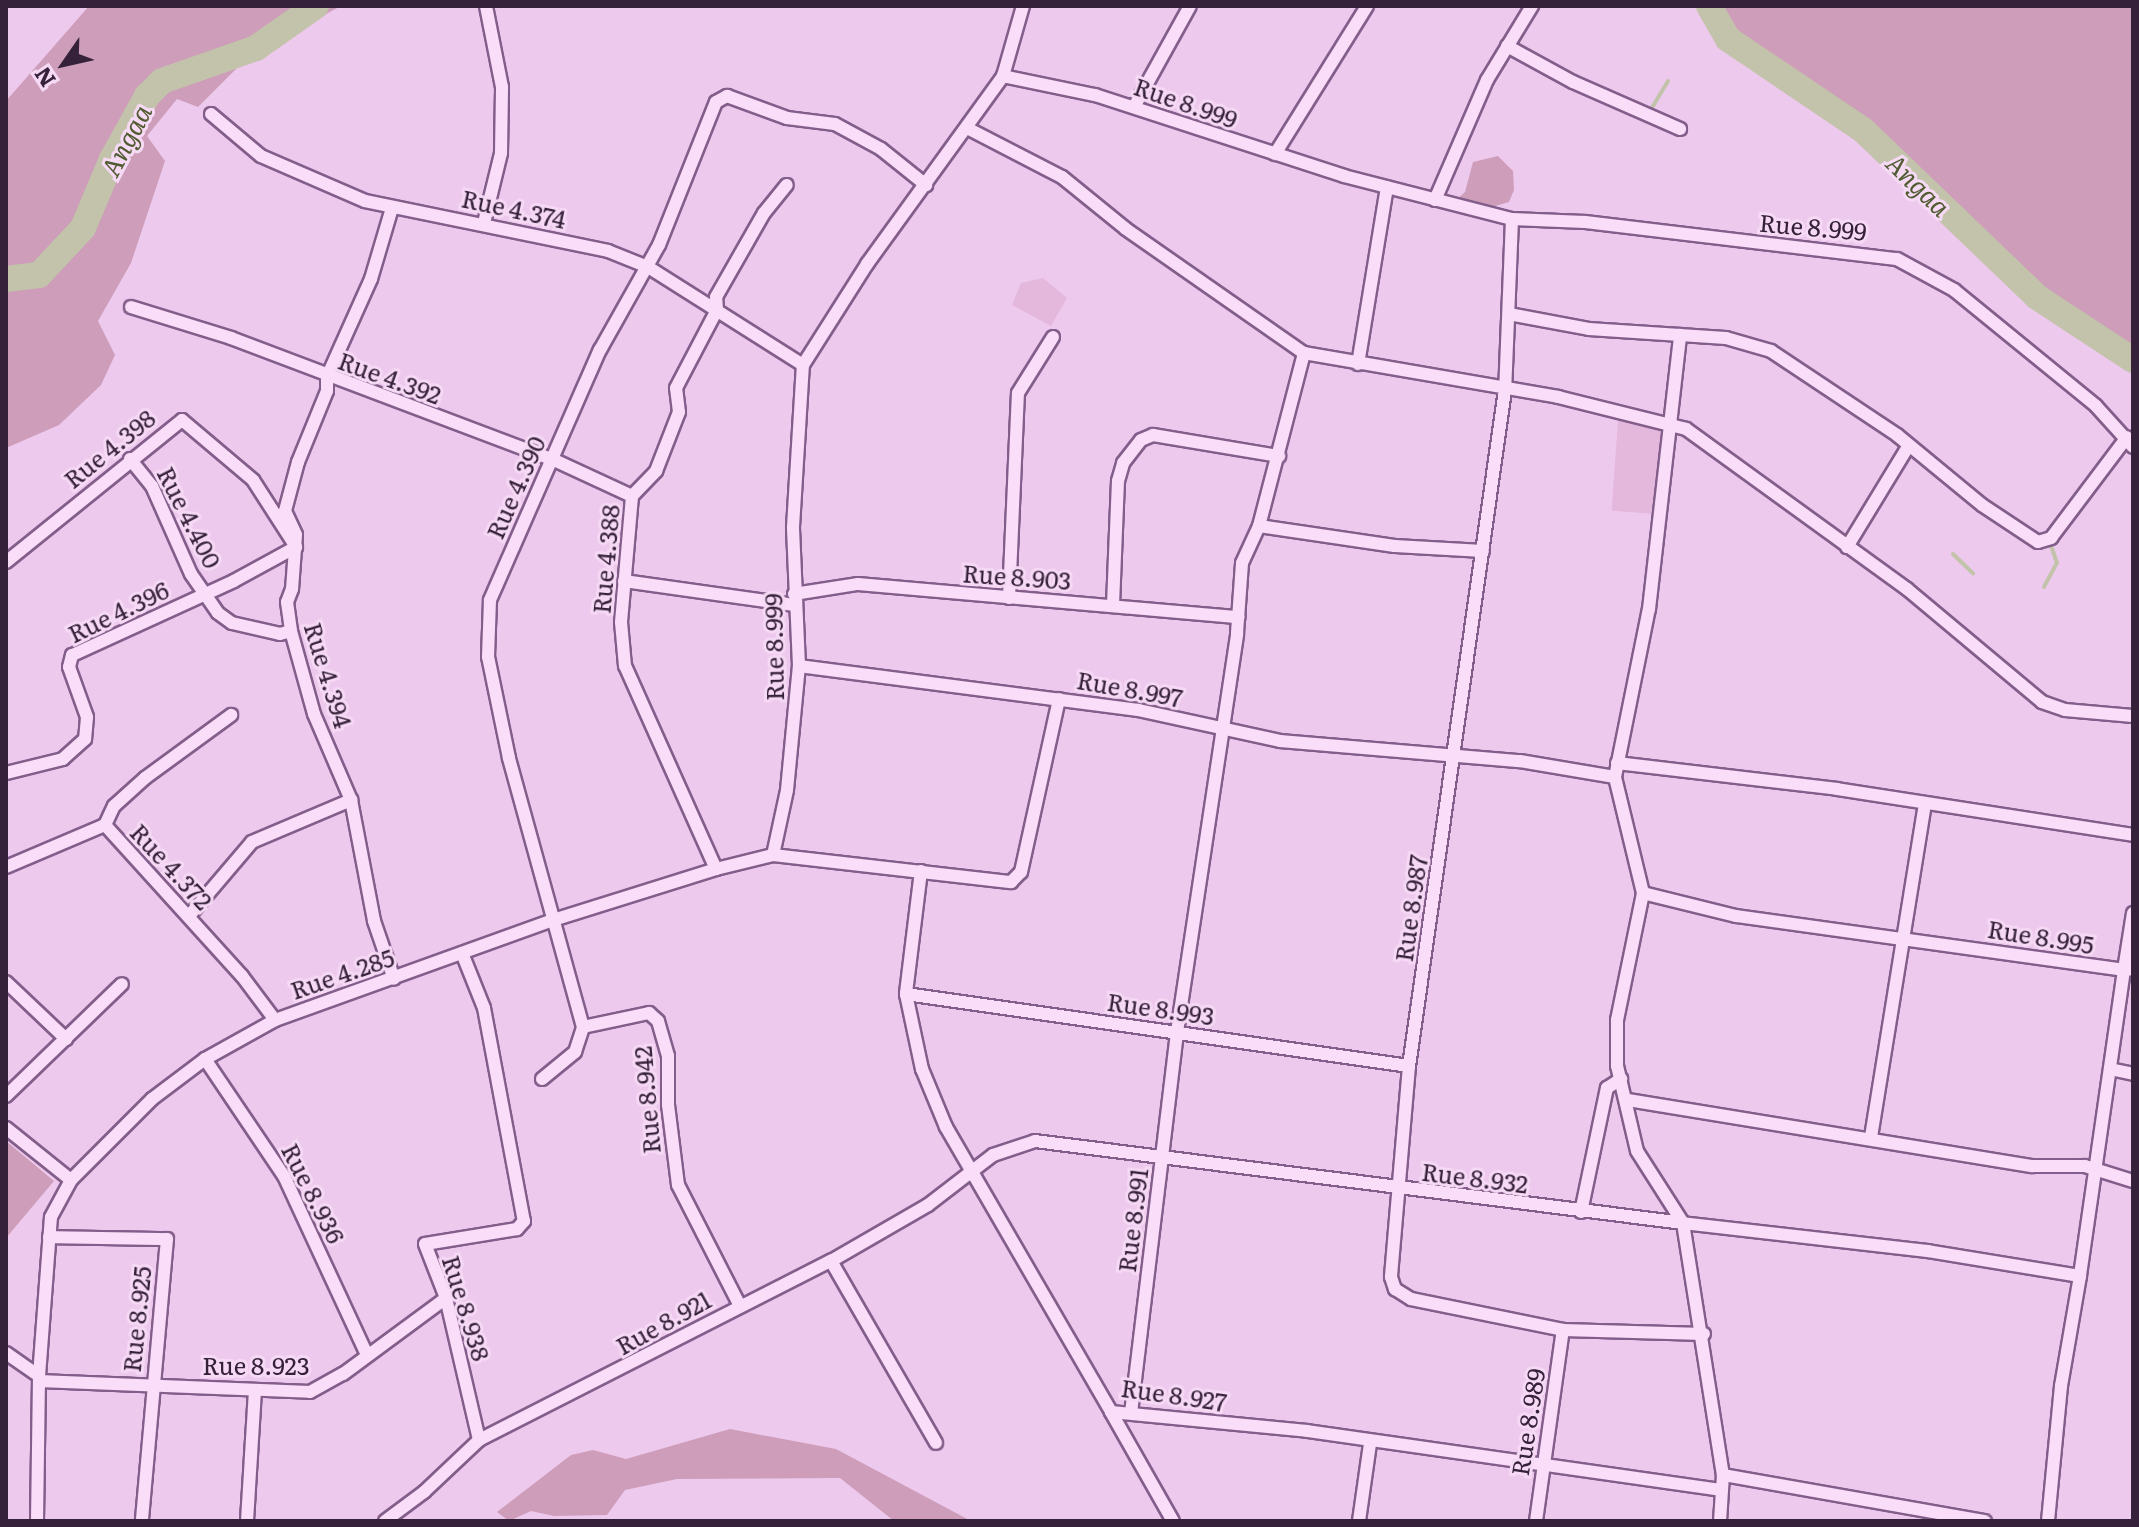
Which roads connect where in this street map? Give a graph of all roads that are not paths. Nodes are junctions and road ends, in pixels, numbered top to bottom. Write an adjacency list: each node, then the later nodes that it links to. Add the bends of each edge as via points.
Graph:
1 (486, 6): 19 (street, via 502,87 496,187)
2 (1023, 6): 7 (street)
3 (1190, 6): 8 (street)
4 (1367, 6): 12 (street)
5 (1532, 6): 6 (street)
6 (1507, 46): 11 (street); 16 (street)
7 (1003, 76): 8 (street, Rue 8.999); 10 (street, Rue 8.999)
8 (1134, 107): 12 (street, Rue 8.999)
9 (211, 114): 17 (street, Rue 4.374, via 277,165)
10 (967, 128): 14 (street, Rue 8.999); 26 (street, via 1062,177 1126,229)
11 (1680, 129)
12 (1275, 154): 15 (street, Rue 8.999)
13 (787, 185): 22 (street, Rue 4.388, via 764,213 721,287)
14 (926, 185): 20 (street, Rue 4.390, via 881,149 835,124 799,121 721,97); 28 (street, Rue 8.999, via 867,264)
15 (1387, 187): 16 (street, Rue 8.999); 27 (street)
16 (1435, 200): 18 (street, Rue 8.999)
17 (392, 208): 19 (street, Rue 4.374); 29 (street, Rue 4.394, via 371,279)
18 (1512, 219): 23 (street, Rue 8.987); 32 (street, Rue 8.999, via 1897,259 1954,290)
19 (484, 223): 20 (street, Rue 4.374, via 608,251)
20 (648, 267): 22 (street, Rue 4.374); 36 (street, Rue 4.390, via 600,350)
21 (131, 307): 29 (street, Rue 4.392, via 231,338)
22 (717, 310): 28 (street, Rue 4.374); 37 (street, Rue 4.388, via 676,388 679,412 656,471)
23 (1509, 314): 24 (street, via 1589,329); 30 (street, Rue 8.987)
24 (1680, 335): 31 (street); 33 (street, via 1726,338 1771,351)
25 (1053, 337): 45 (street, via 1018,393)
26 (1304, 353): 27 (street); 34 (street, Rue 8.991)
27 (1358, 364): 30 (street)
28 (803, 365): 46 (street, Rue 8.999, via 797,408)
29 (327, 377): 36 (street, Rue 4.392); 39 (street, Rue 4.394, via 327,391 285,511)
30 (1505, 390): 31 (street); 41 (street, Rue 8.987)
31 (1672, 424): 40 (street, via 1714,445); 56 (street, via 1649,609)
32 (2130, 442): 33 (street, via 2045,542 1982,505)
33 (1909, 445): 40 (street)
34 (1279, 456): 38 (street, Rue 8.991); 47 (street, via 1153,435 1141,440 1123,463 1118,481)
35 (130, 459): 39 (street, Rue 4.398, via 182,420 253,480); 42 (street, Rue 4.398); 44 (street, Rue 4.400, via 152,486 191,574)
36 (552, 459): 37 (street, Rue 4.392); 70 (street, Rue 4.390, via 490,600 487,620 491,671)
37 (632, 496): 43 (street, Rue 4.388)
38 (1259, 526): 41 (street, via 1395,546); 48 (street, Rue 8.991, via 1242,563)
39 (296, 547): 44 (street, Rue 4.396); 49 (street, Rue 4.394, via 287,602)
40 (1847, 547): 53 (street, via 1907,589 2042,702 2065,710)
41 (1483, 551): 55 (street, Rue 8.987)
42 (6, 562)
43 (624, 581): 46 (street, Rue 8.903); 65 (street, Rue 4.388, via 625,666)
44 (207, 594): 49 (street, Rue 4.400, via 232,623 280,634); 57 (street, Rue 4.396, via 72,655 69,667 87,717 85,739 63,759)
45 (1009, 598): 46 (street, Rue 8.903, via 846,583); 47 (street, Rue 8.903)
46 (794, 599): 50 (street, Rue 8.999)
47 (1113, 605): 48 (street, Rue 8.903)
48 (1239, 617): 54 (street, Rue 8.991)
49 (291, 631): 59 (street, Rue 4.394, via 314,714)
50 (799, 666): 51 (street, Rue 8.997); 63 (street, Rue 8.999, via 787,790)
51 (1059, 699): 54 (street, Rue 8.997); 66 (street, Rue 4.285, via 1021,872 1011,882)
52 (231, 715): 61 (street, via 145,778 114,806)
53 (2133, 716)
54 (1222, 728): 55 (street, Rue 8.997, via 1280,741); 80 (street, Rue 8.991)
55 (1453, 754): 58 (street, Rue 8.997); 83 (street, Rue 8.987)
56 (1617, 763): 58 (street); 60 (street)
57 (6, 773)
58 (1615, 777): 67 (street)
59 (351, 800): 69 (street, via 252,842); 74 (street, Rue 4.394, via 374,921)
60 (1925, 803): 62 (street); 71 (street)
61 (105, 825): 64 (street, Rue 4.372); 69 (street, Rue 4.372)
62 (2133, 835)
63 (773, 855): 65 (street, Rue 4.285); 66 (street, Rue 4.285)
64 (6, 867)
65 (716, 869): 70 (street, Rue 4.285)
66 (921, 871): 77 (street, Rue 8.927)
67 (1643, 893): 71 (street, Rue 8.995, via 1736,916); 87 (street, via 1617,1020)
68 (2133, 913): 73 (street)
69 (189, 916): 78 (street, Rue 4.372)
70 (550, 921): 72 (street, Rue 4.285); 79 (street)
71 (1900, 938): 73 (street, Rue 8.995); 91 (street)
72 (462, 953): 74 (street, Rue 4.285); 103 (street, Rue 8.938, via 484,1008 524,1221 517,1229 425,1244)
73 (2129, 970): 84 (street, Rue 8.995)
74 (394, 979): 78 (street, Rue 4.285)
75 (6, 982): 81 (street)
76 (122, 984): 81 (street)
77 (906, 994): 80 (street, Rue 8.993); 94 (street, Rue 8.927, via 922,1069)
78 (275, 1020): 82 (street, Rue 4.285)
79 (583, 1027): 86 (street, via 575,1052); 104 (street, Rue 8.942, via 649,1013 658,1021 668,1056 678,1185)
80 (1177, 1032): 83 (street, Rue 8.993); 92 (street, Rue 8.991)
81 (66, 1039): 88 (street)
82 (205, 1059): 95 (street, Rue 4.285, via 122,1125); 108 (street, Rue 8.936, via 284,1176)
83 (1409, 1066): 97 (street, Rue 8.987)
84 (2110, 1069): 85 (street); 93 (street, Rue 8.995)
85 (2133, 1074)
86 (542, 1079)
87 (1621, 1079): 89 (street); 98 (street, via 1607,1088)
88 (6, 1096)
89 (1628, 1100): 91 (street); 99 (street, via 1627,1127 1637,1151)
90 (6, 1128): 95 (street)
91 (1871, 1137): 93 (street, via 2033,1166)
92 (1161, 1159): 94 (street, Rue 8.932, via 1022,1142 993,1155); 97 (street, Rue 8.932); 113 (street, Rue 8.991)
93 (2093, 1168): 96 (street); 102 (street, Rue 8.995)
94 (973, 1174): 101 (street, Rue 8.921); 112 (street, Rue 8.927)
95 (71, 1180): 100 (street, Rue 4.285, via 51,1217)
96 (2133, 1181)
97 (1396, 1189): 98 (street, Rue 8.932); 105 (street, Rue 8.987, via 1389,1262 1395,1289 1402,1295)
98 (1581, 1212): 99 (street, Rue 8.932)
99 (1683, 1223): 102 (street, via 1928,1251); 106 (street)
100 (49, 1237): 109 (street, Rue 4.285); 110 (street, Rue 8.925, via 167,1239)
101 (831, 1261): 104 (street, Rue 8.921); 115 (street)
102 (2080, 1276): 129 (street, Rue 8.995, via 2061,1386)
103 (446, 1298): 108 (street, Rue 8.923); 114 (street, Rue 8.938)
104 (739, 1304): 114 (street, Rue 8.921, via 638,1363)
105 (1563, 1330): 106 (street, Rue 8.987); 117 (street, Rue 8.989)
106 (1704, 1334): 118 (street)
107 (6, 1353): 109 (street)
108 (367, 1355): 111 (street, Rue 8.923, via 310,1392)
109 (39, 1379): 110 (street, Rue 8.923); 120 (street, Rue 4.285)
110 (151, 1384): 111 (street, Rue 8.923); 121 (street, Rue 8.925)
111 (255, 1392): 122 (street)
112 (1111, 1412): 113 (street, Rue 8.927); 124 (street)
113 (1131, 1413): 116 (street, Rue 8.927, via 1307,1431)
114 (479, 1440): 123 (street, Rue 8.921)
115 (936, 1443)
116 (1370, 1444): 117 (street, Rue 8.927); 125 (street)
117 (1543, 1462): 119 (street, Rue 8.927); 126 (street, Rue 8.989)
118 (1723, 1475): 119 (street); 128 (street)
119 (1720, 1490): 127 (street)
120 (37, 1521)
121 (142, 1521)
122 (247, 1521)
123 (385, 1521)
124 (1173, 1521)
125 (1359, 1521)
126 (1536, 1521)
127 (1720, 1521)
128 (1985, 1521)
129 (2048, 1521)

